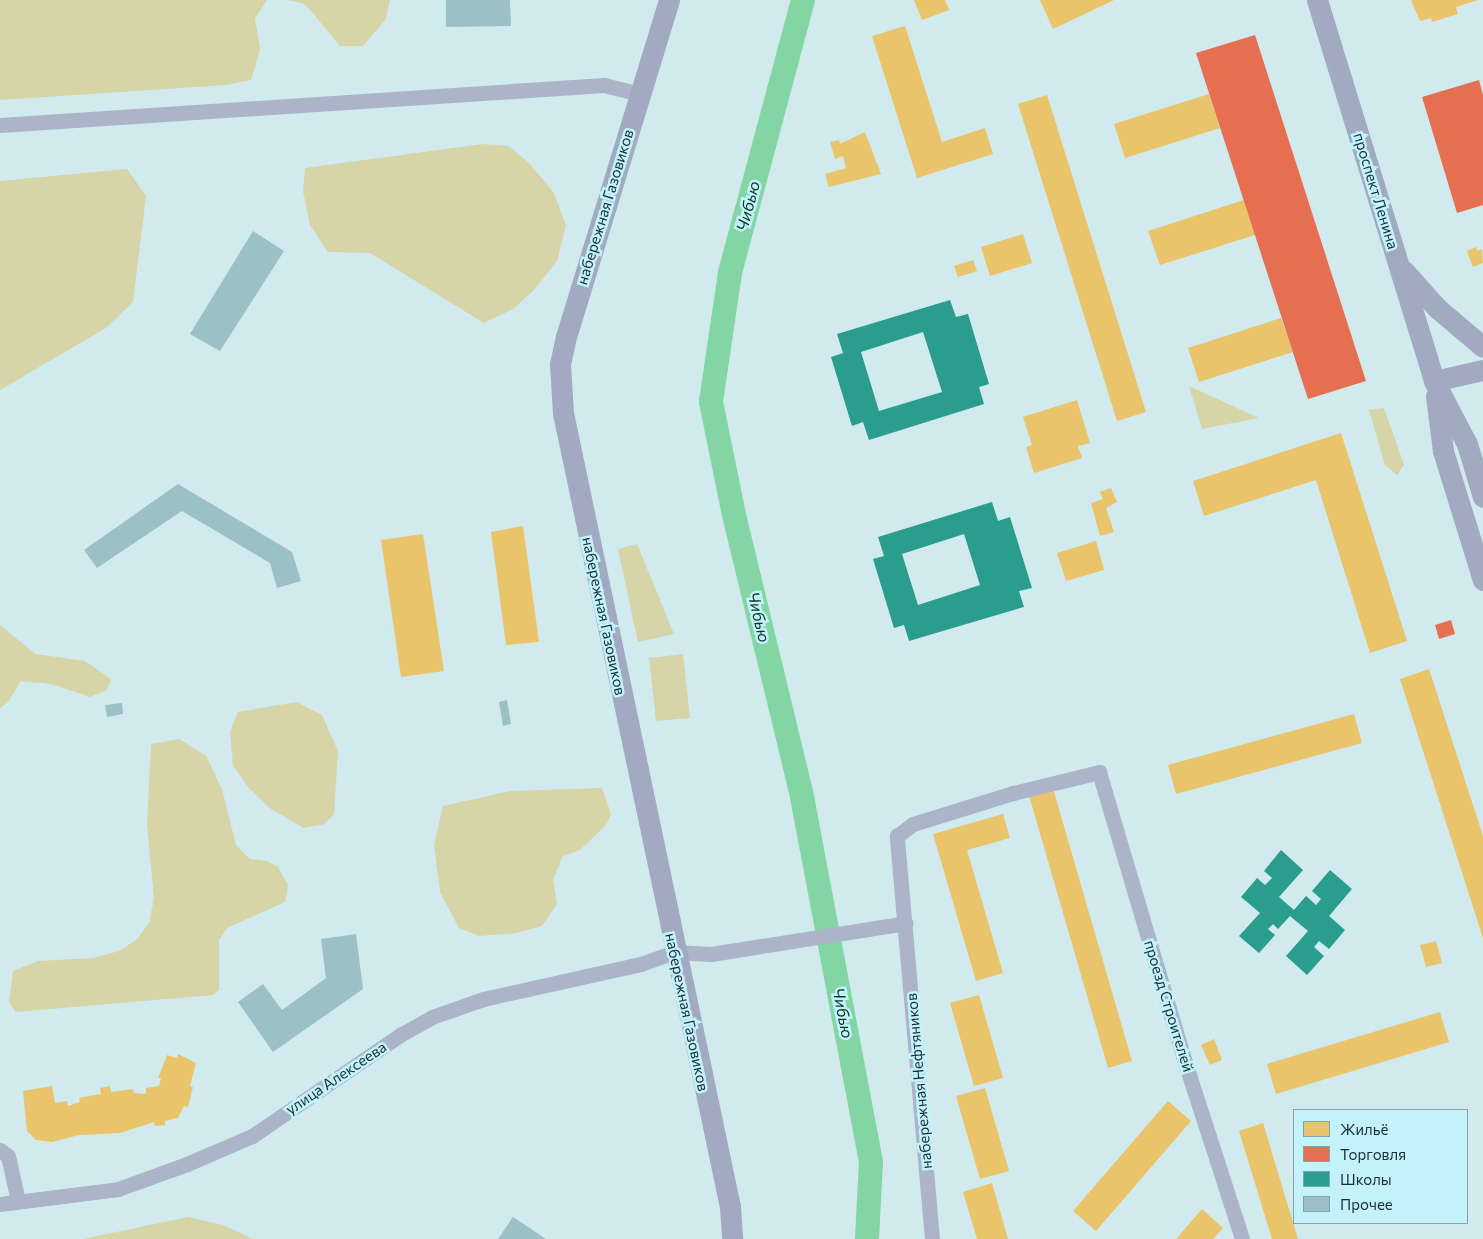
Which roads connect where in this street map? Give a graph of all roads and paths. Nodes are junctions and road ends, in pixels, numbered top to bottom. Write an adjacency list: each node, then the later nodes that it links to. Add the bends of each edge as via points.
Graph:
1 (669, 0): 3 (main road, набережная Газовиков)
2 (1317, 0): 5 (main road, проспект Ленина)
3 (640, 94): 4 (street, via 604,86); 13 (main road, набережная Газовиков, via 566,336 561,374 571,464)
4 (0, 124)
5 (1398, 264): 6 (main road, via 1437,308); 8 (main road, проспект Ленина)
6 (1483, 347)
7 (1483, 370): 8 (main road)
8 (1434, 381): 9 (main road, проспект Ленина, via 1467,444); 10 (main road, проспект Ленина, via 1443,451)
9 (1483, 497)
10 (1483, 580)
11 (1100, 772): 12 (street, набережная Нефтяников, via 1013,793 913,824 897,836); 19 (street, проезд Строителей, via 1184,1059)
12 (906, 923): 13 (street, via 711,954); 18 (street, набережная Нефтяников)
13 (674, 952): 15 (street, улица Алексеева, via 641,964 484,999 432,1017 400,1035 252,1136 118,1189); 17 (main road, набережная Газовиков, via 730,1207)
14 (0, 1150): 15 (street, via 8,1156)
15 (18, 1201): 16 (street, улица Алексеева)
16 (0, 1204)
17 (732, 1239)
18 (932, 1239)
19 (1242, 1239)

